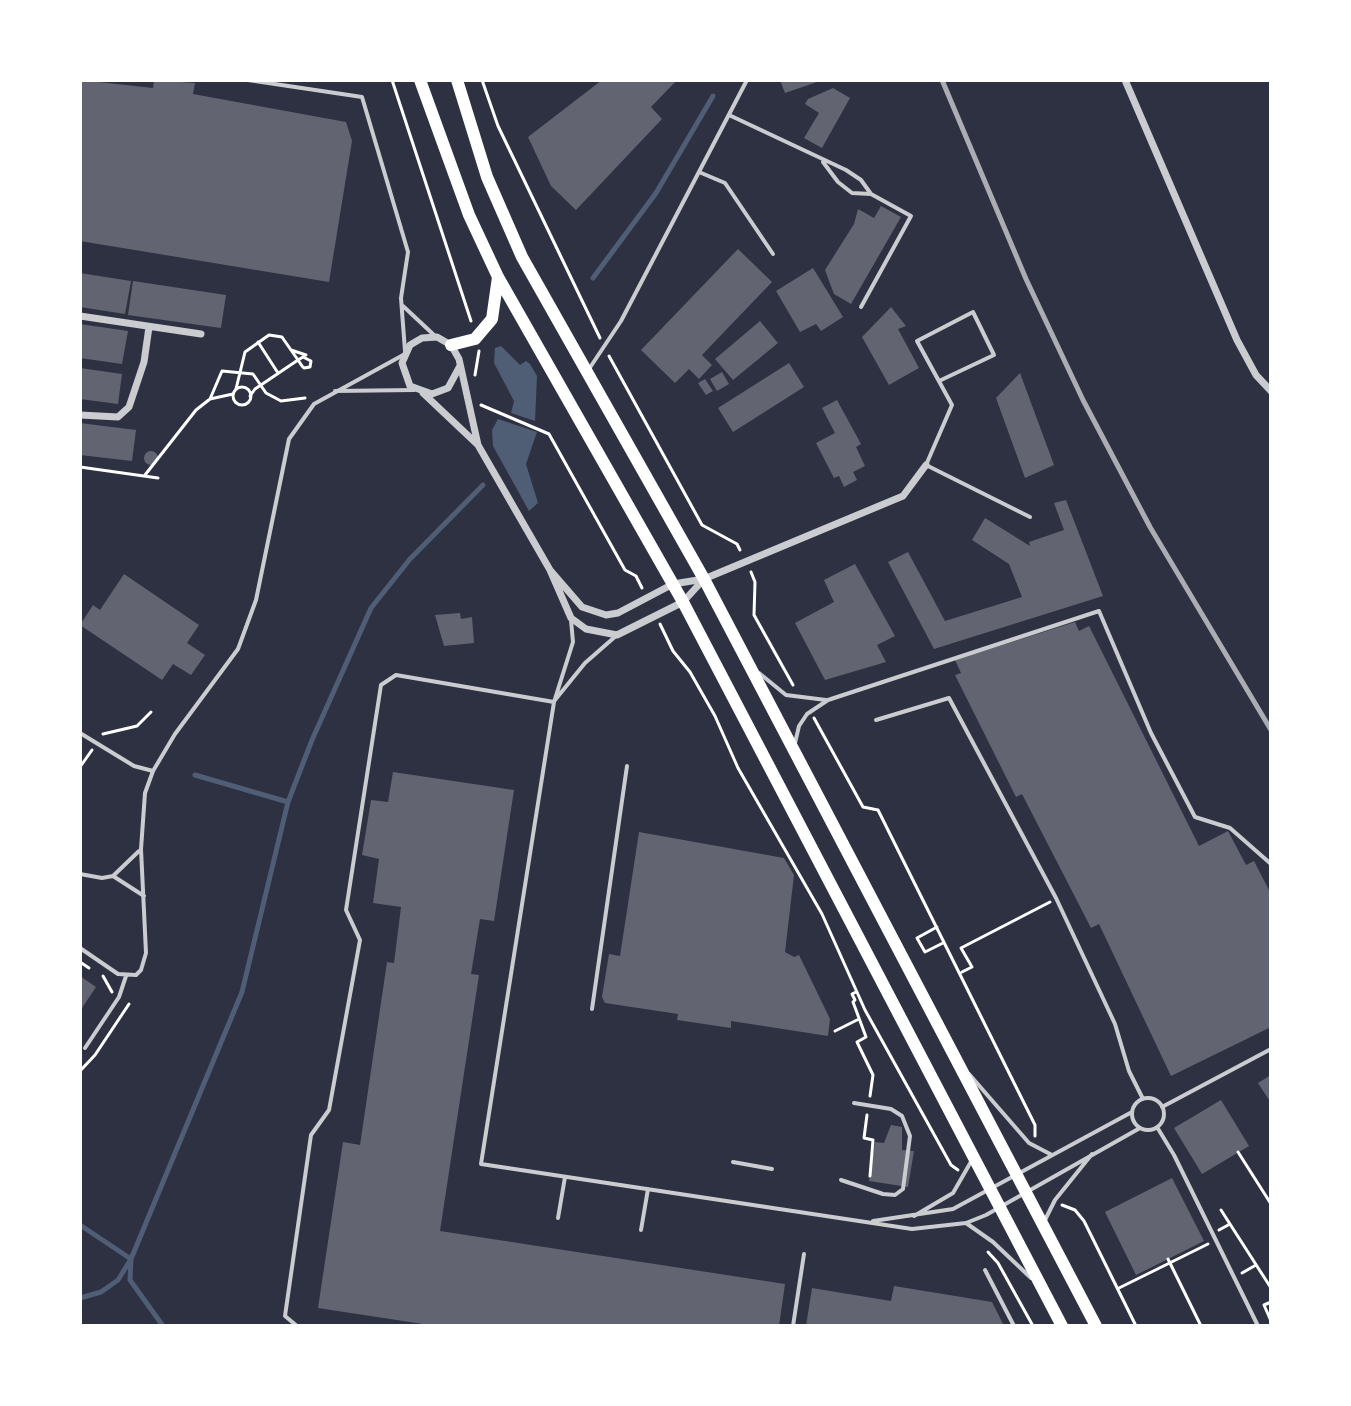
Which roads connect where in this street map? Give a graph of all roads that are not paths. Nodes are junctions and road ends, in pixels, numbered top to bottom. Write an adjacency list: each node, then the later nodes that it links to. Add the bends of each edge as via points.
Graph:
1 (248, 80): 12 (lane, via 362,97 408,252)
2 (420, 80): 11 (main road, via 469,215)
3 (457, 80): 21 (main road, via 509,231)
4 (747, 80): 6 (lane)
5 (1128, 81): 23 (street, via 1237,340)
6 (729, 115): 7 (lane); 8 (lane)
7 (823, 162): 9 (lane, via 861,180); 9 (lane, via 852,193)
8 (699, 172): 10 (lane, via 725,183); 21 (lane, via 621,321)
9 (871, 194): 13 (lane, via 911,216)
10 (773, 254)
11 (498, 277): 18 (main road, via 492,319 476,338); 32 (main road)
12 (401, 304): 17 (lane); 19 (lane)
13 (861, 307)
14 (80, 316): 15 (street)
15 (149, 327): 16 (street); 26 (street, via 129,407 118,417)
16 (201, 334)
17 (437, 337): 18 (street); 19 (street, via 422,338)
18 (451, 345): 20 (street)
19 (405, 352): 24 (lane); 25 (street, via 402,372)
20 (460, 366): 25 (street, via 448,388); 27 (street)
21 (586, 374): 31 (main road)
22 (939, 381): 22 (lane, via 917,341 973,312 994,355); 28 (lane, via 952,405)
23 (1271, 391)
24 (332, 392): 25 (lane); 43 (lane, via 296,427 283,455 256,600 238,649)
25 (420, 392): 27 (street)
26 (80, 415)
27 (478, 445): 30 (street)
28 (926, 465): 29 (lane); 31 (street, via 903,496)
29 (1030, 517)
30 (550, 570): 32 (street, via 593,613 618,613); 34 (street)
31 (704, 579): 32 (street); 33 (street); 36 (main road)
32 (673, 584): 33 (main road)
33 (683, 602): 35 (street); 63 (main road)
34 (571, 618): 35 (street, via 586,629); 38 (lane, via 573,642)
35 (617, 635): 38 (lane, via 585,663)
36 (748, 661): 37 (lane, via 774,688 801,699); 41 (main road)
37 (828, 700): 41 (lane, via 799,726); 45 (lane, via 1099,611 1151,733 1195,817 1230,828)
38 (554, 702): 67 (lane, via 481,1164); 82 (lane, via 396,675 381,685 346,910 360,940 329,1110 311,1135 285,1316)
39 (876, 720): 55 (lane, via 949,698 1056,898 1115,1024)
40 (80, 733): 43 (lane, via 134,766)
41 (795, 750): 54 (main road)
42 (627, 766): 51 (lane)
43 (153, 771): 44 (lane, via 145,793)
44 (141, 849): 47 (lane); 48 (lane)
45 (1271, 864)
46 (80, 874): 47 (lane)
47 (113, 876): 48 (lane)
48 (144, 896): 50 (lane, via 144,963 136,975)
49 (80, 948): 50 (lane)
50 (126, 976): 52 (lane, via 119,997)
51 (592, 1009)
52 (85, 1048)
53 (1271, 1049): 57 (lane)
54 (953, 1058): 62 (lane, via 1029,1143); 66 (main road)
55 (1143, 1099): 57 (lane); 58 (lane)
56 (854, 1103): 68 (lane, via 898,1112 908,1129 903,1189 883,1194)
57 (1162, 1107): 59 (lane, via 1164,1116)
58 (1132, 1112): 60 (lane); 62 (lane)
59 (1157, 1127): 60 (lane); 87 (lane)
60 (1140, 1128): 61 (lane)
61 (1093, 1152): 71 (lane); 77 (lane, via 1055,1200)
62 (1052, 1155): 66 (lane)
63 (973, 1157): 70 (main road); 74 (lane, via 947,1198)
64 (733, 1162): 65 (lane)
65 (772, 1169)
66 (1015, 1175): 70 (lane); 71 (main road)
67 (565, 1177): 69 (lane); 73 (lane)
68 (841, 1180)
69 (648, 1189): 75 (lane); 78 (lane)
70 (990, 1190): 72 (main road); 74 (lane, via 953,1209)
71 (1025, 1192): 72 (lane); 77 (main road)
72 (999, 1206): 76 (lane); 81 (main road)
73 (558, 1218)
74 (912, 1218): 75 (lane)
75 (870, 1221): 76 (lane, via 896,1229)
76 (966, 1223): 81 (lane)
77 (1043, 1226): 86 (main road)
78 (641, 1230)
79 (804, 1254): 83 (lane)
80 (985, 1270): 84 (lane)
81 (1042, 1288): 85 (main road)
82 (297, 1326)
83 (793, 1326)
84 (1014, 1326)
85 (1062, 1326)
86 (1096, 1326)
87 (1258, 1326)

